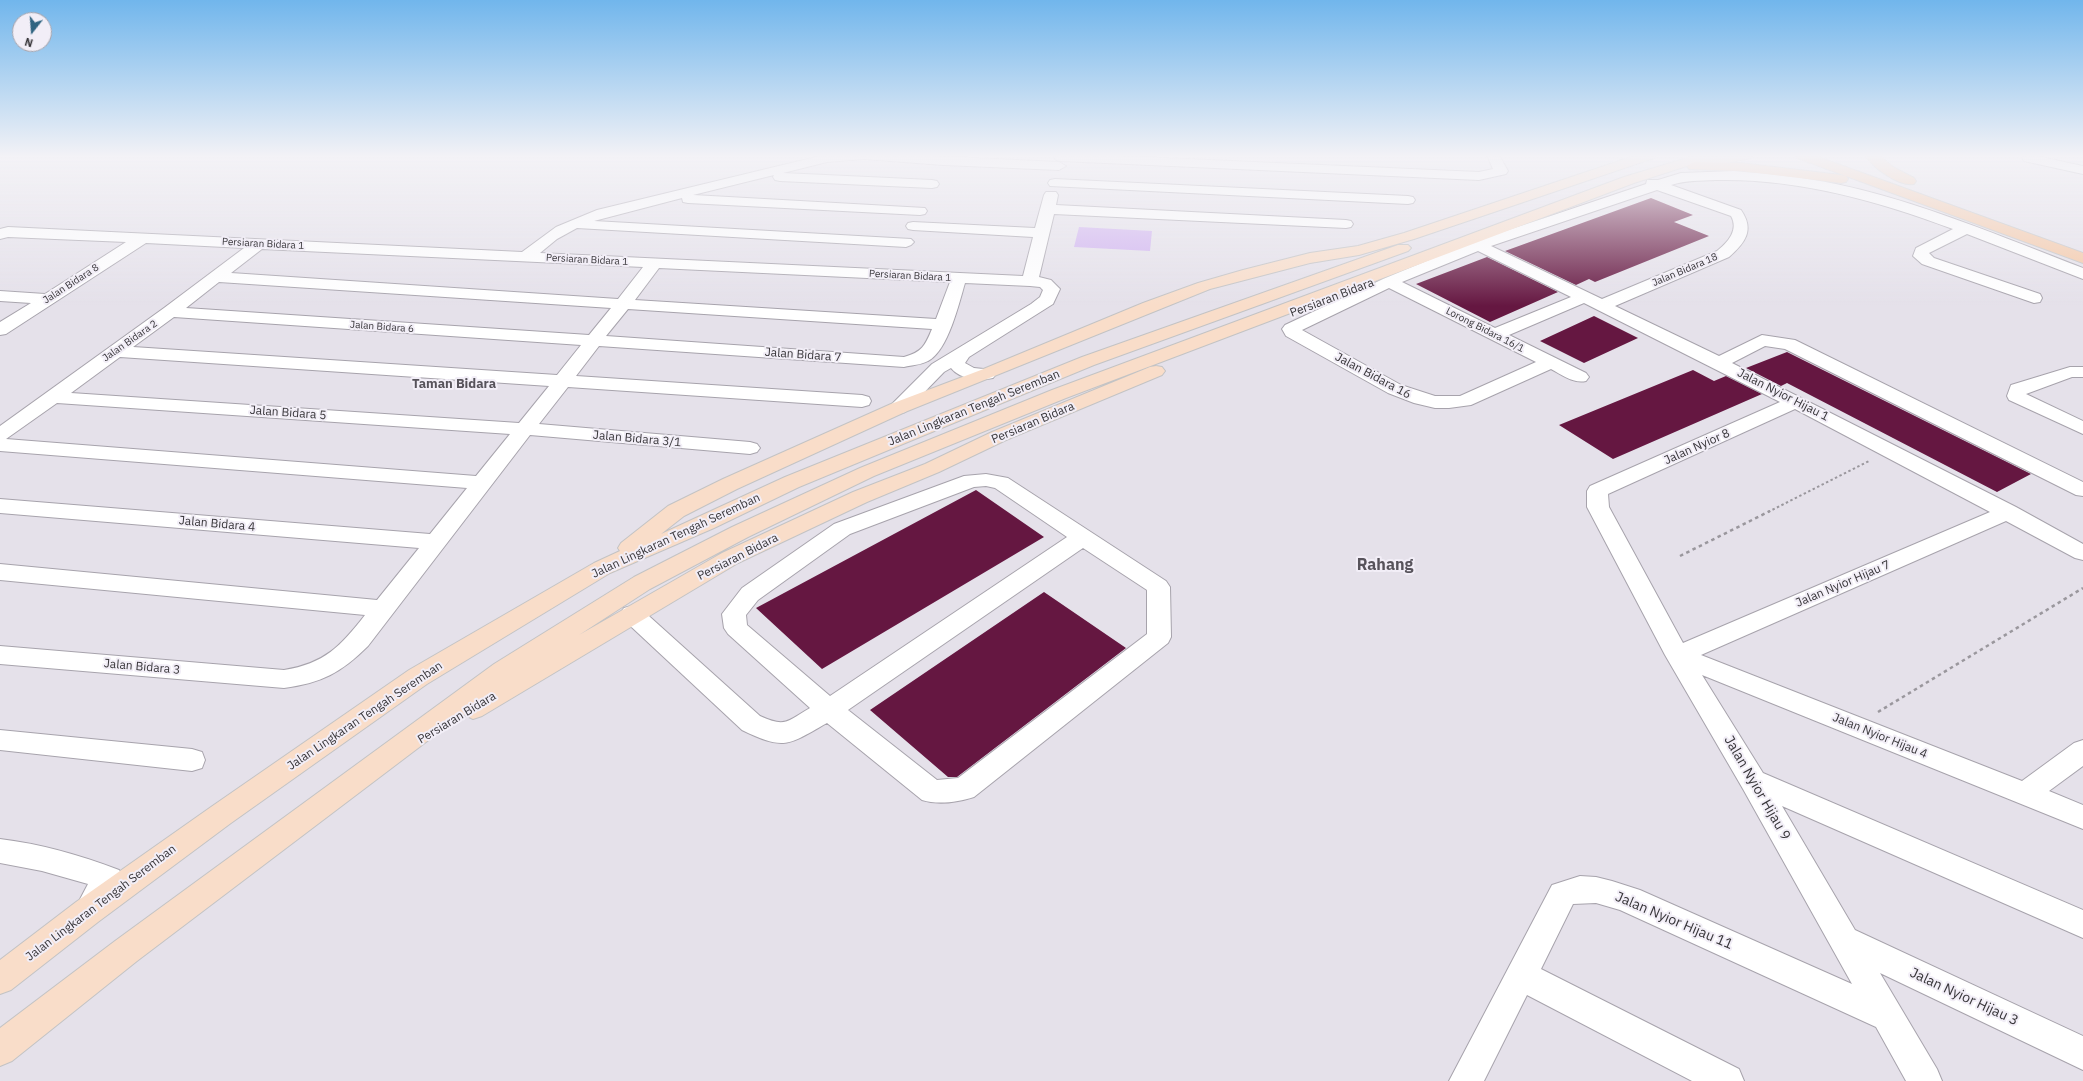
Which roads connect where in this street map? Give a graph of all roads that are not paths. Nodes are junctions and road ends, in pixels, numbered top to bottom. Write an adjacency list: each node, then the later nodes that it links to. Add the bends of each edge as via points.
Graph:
1 (635, 205): 18 (street)
2 (812, 205): 16 (street)
3 (922, 205): 16 (street)
4 (1049, 205): 15 (street)
5 (1286, 205): 17 (street)
6 (1500, 205): 55 (main road, via 1359,250 1310,258 1204,286)
7 (1526, 205): 37 (main road, Persiaran Bidara)
8 (1561, 205): 54 (main road, Persiaran Bidara)
9 (1587, 205): 26 (street)
10 (1587, 205): 79 (main road, Persiaran Bidara, via 1274,320 999,436 730,558)
11 (1715, 205): 44 (street, Jalan Bidara 18, via 1736,213 1742,224 1741,233 1734,246 1723,254)
12 (1901, 205): 21 (street)
13 (1940, 205): 30 (highway)
14 (1974, 205): 27 (highway)
15 (1048, 209): 17 (street); 23 (street)
16 (920, 211): 20 (street)
17 (1288, 221): 19 (street)
18 (570, 224): 28 (street); 29 (street)
19 (1346, 224)
20 (913, 226): 23 (street); 28 (street)
21 (1966, 229): 33 (street); 41 (street, via 1921,251 1921,256 1928,261)
22 (4, 233): 24 (street, Persiaran Bidara 1)
23 (1042, 233): 32 (street)
24 (142, 239): 25 (street, Persiaran Bidara 1); 42 (street, Jalan Bidara 8)
25 (259, 244): 29 (street, Persiaran Bidara 1); 35 (street, Jalan Bidara 2)
26 (1478, 245): 38 (street); 40 (street, Jalan Nyior Hijau 1)
27 (2083, 245)
28 (902, 252): 32 (street); 34 (street)
29 (526, 257): 31 (street, Persiaran Bidara 1)
30 (2083, 258)
31 (655, 263): 34 (street, Persiaran Bidara 1); 43 (street, Jalan Bidara 3)
32 (1031, 274): 36 (street, Persiaran Bidara 1); 51 (street, Persiaran Bidara 1, via 1052,289 1047,300)
33 (2083, 274)
34 (892, 275): 36 (street, Persiaran Bidara 1)
35 (215, 277): 43 (street); 45 (street, Jalan Bidara 2)
36 (959, 278): 46 (street, Jalan Bidara 7)
37 (1317, 278): 76 (main road, Jalan Lingkaran Tengah Seremban, via 1088,361 792,482 706,524)
38 (1389, 282): 48 (street, Lorong Bidara 16/1); 52 (street, Jalan Bidara 16, via 1291,329 1292,332 1400,393 1435,403 1450,404 1464,401)
39 (0, 296): 42 (street)
40 (1585, 297): 44 (street, Jalan Nyior Hijau 1); 48 (street)
41 (2034, 298)
42 (48, 299): 47 (street, Jalan Bidara 8)
43 (623, 303): 46 (street); 49 (street, Jalan Bidara 3)
44 (1602, 305): 53 (street, Jalan Nyior Hijau 1)
45 (170, 312): 49 (street, Jalan Bidara 6); 50 (street, Jalan Bidara 2)
46 (943, 324): 49 (street, Jalan Bidara 7, via 924,357 904,362)
47 (0, 330)
48 (1494, 335): 52 (street, Lorong Bidara 16/1)
49 (594, 341): 58 (street, Jalan Bidara 3)
50 (115, 351): 58 (street); 59 (street, Jalan Bidara 2)
51 (964, 353): 55 (street, via 956,364 961,370 973,374); 62 (street, Persiaran Bidara 1, via 938,368)
52 (1550, 363): 57 (street, Lorong Bidara 16/1)
53 (1720, 363): 61 (street, Jalan Nyior Hijau 1); 69 (street, via 1762,340 1789,344)
54 (1119, 370): 86 (main road, Jalan Lingkaran Tengah Seremban, via 867,472 740,532 642,583 503,671)
55 (987, 374): 62 (main road)
56 (2079, 374): 63 (street, via 2018,389 2016,396)
57 (1580, 377)
58 (562, 382): 60 (street); 64 (street, Jalan Bidara 3)
59 (53, 397): 64 (street, Jalan Bidara 5); 65 (street, Jalan Bidara 2)
60 (862, 401)
61 (1796, 402): 70 (street, Jalan Nyior 8); 72 (street, Jalan Nyior Hijau 1)
62 (898, 408): 76 (main road, via 676,511)
63 (2083, 428)
64 (524, 429): 67 (street, Jalan Bidara 3/1); 68 (street, Jalan Bidara 3)
65 (0, 435)
66 (0, 445): 68 (street)
67 (750, 448)
68 (482, 483): 74 (street, Jalan Bidara 3)
69 (2083, 490)
70 (1597, 491): 81 (street, Jalan Nyior Hijau 9, via 1598,507)
71 (0, 506): 74 (street, Jalan Bidara 4)
72 (2008, 512): 75 (street, Jalan Nyior Hijau 1); 81 (street, Jalan Nyior Hijau 7)
73 (1083, 537): 82 (street); 82 (street, via 1001,483 986,480 970,481 842,530 750,594 734,614 736,628); 82 (street, via 1158,587 1159,637 964,789 932,792)
74 (434, 542): 78 (street, Jalan Bidara 3)
75 (2083, 553)
76 (602, 568): 91 (main road, Jalan Lingkaran Tengah Seremban, via 418,677 220,815)
77 (0, 572): 78 (street)
78 (383, 609): 80 (street, Jalan Bidara 3, via 343,656 325,670 304,677 284,679)
79 (632, 614): 82 (street, via 751,723 768,731 785,734); 86 (main road, Persiaran Bidara)
80 (0, 655)
81 (1677, 655): 87 (street, Jalan Nyior Hijau 9); 88 (street, Jalan Nyior Hijau 4)
82 (828, 710)
83 (0, 740): 85 (street)
84 (2083, 751): 88 (street)
85 (192, 760)
86 (359, 777): 97 (main road, Jalan Lingkaran Tengah Seremban, via 126,951)
87 (1753, 781): 92 (street); 93 (street, Jalan Nyior Hijau 9)
88 (2025, 794): 89 (street, Jalan Nyior Hijau 4)
89 (2083, 817)
90 (0, 851): 91 (street, via 30,854 76,866 109,879)
91 (87, 912): 95 (main road, Jalan Lingkaran Tengah Seremban)
92 (2083, 924)
93 (1844, 940): 96 (street, Jalan Nyior Hijau 9); 98 (street, Jalan Nyior Hijau 3)
94 (1520, 975): 96 (street, Jalan Nyior Hijau 11, via 1563,894 1575,888 1590,888 1629,900); 99 (street, Jalan Nyior Hijau 11); 100 (street)
95 (0, 979)
96 (1888, 1016): 101 (street, Jalan Nyior Hijau 9)
97 (0, 1049)
98 (2083, 1053)
99 (1466, 1081)
100 (1727, 1081)
101 (1925, 1081)

